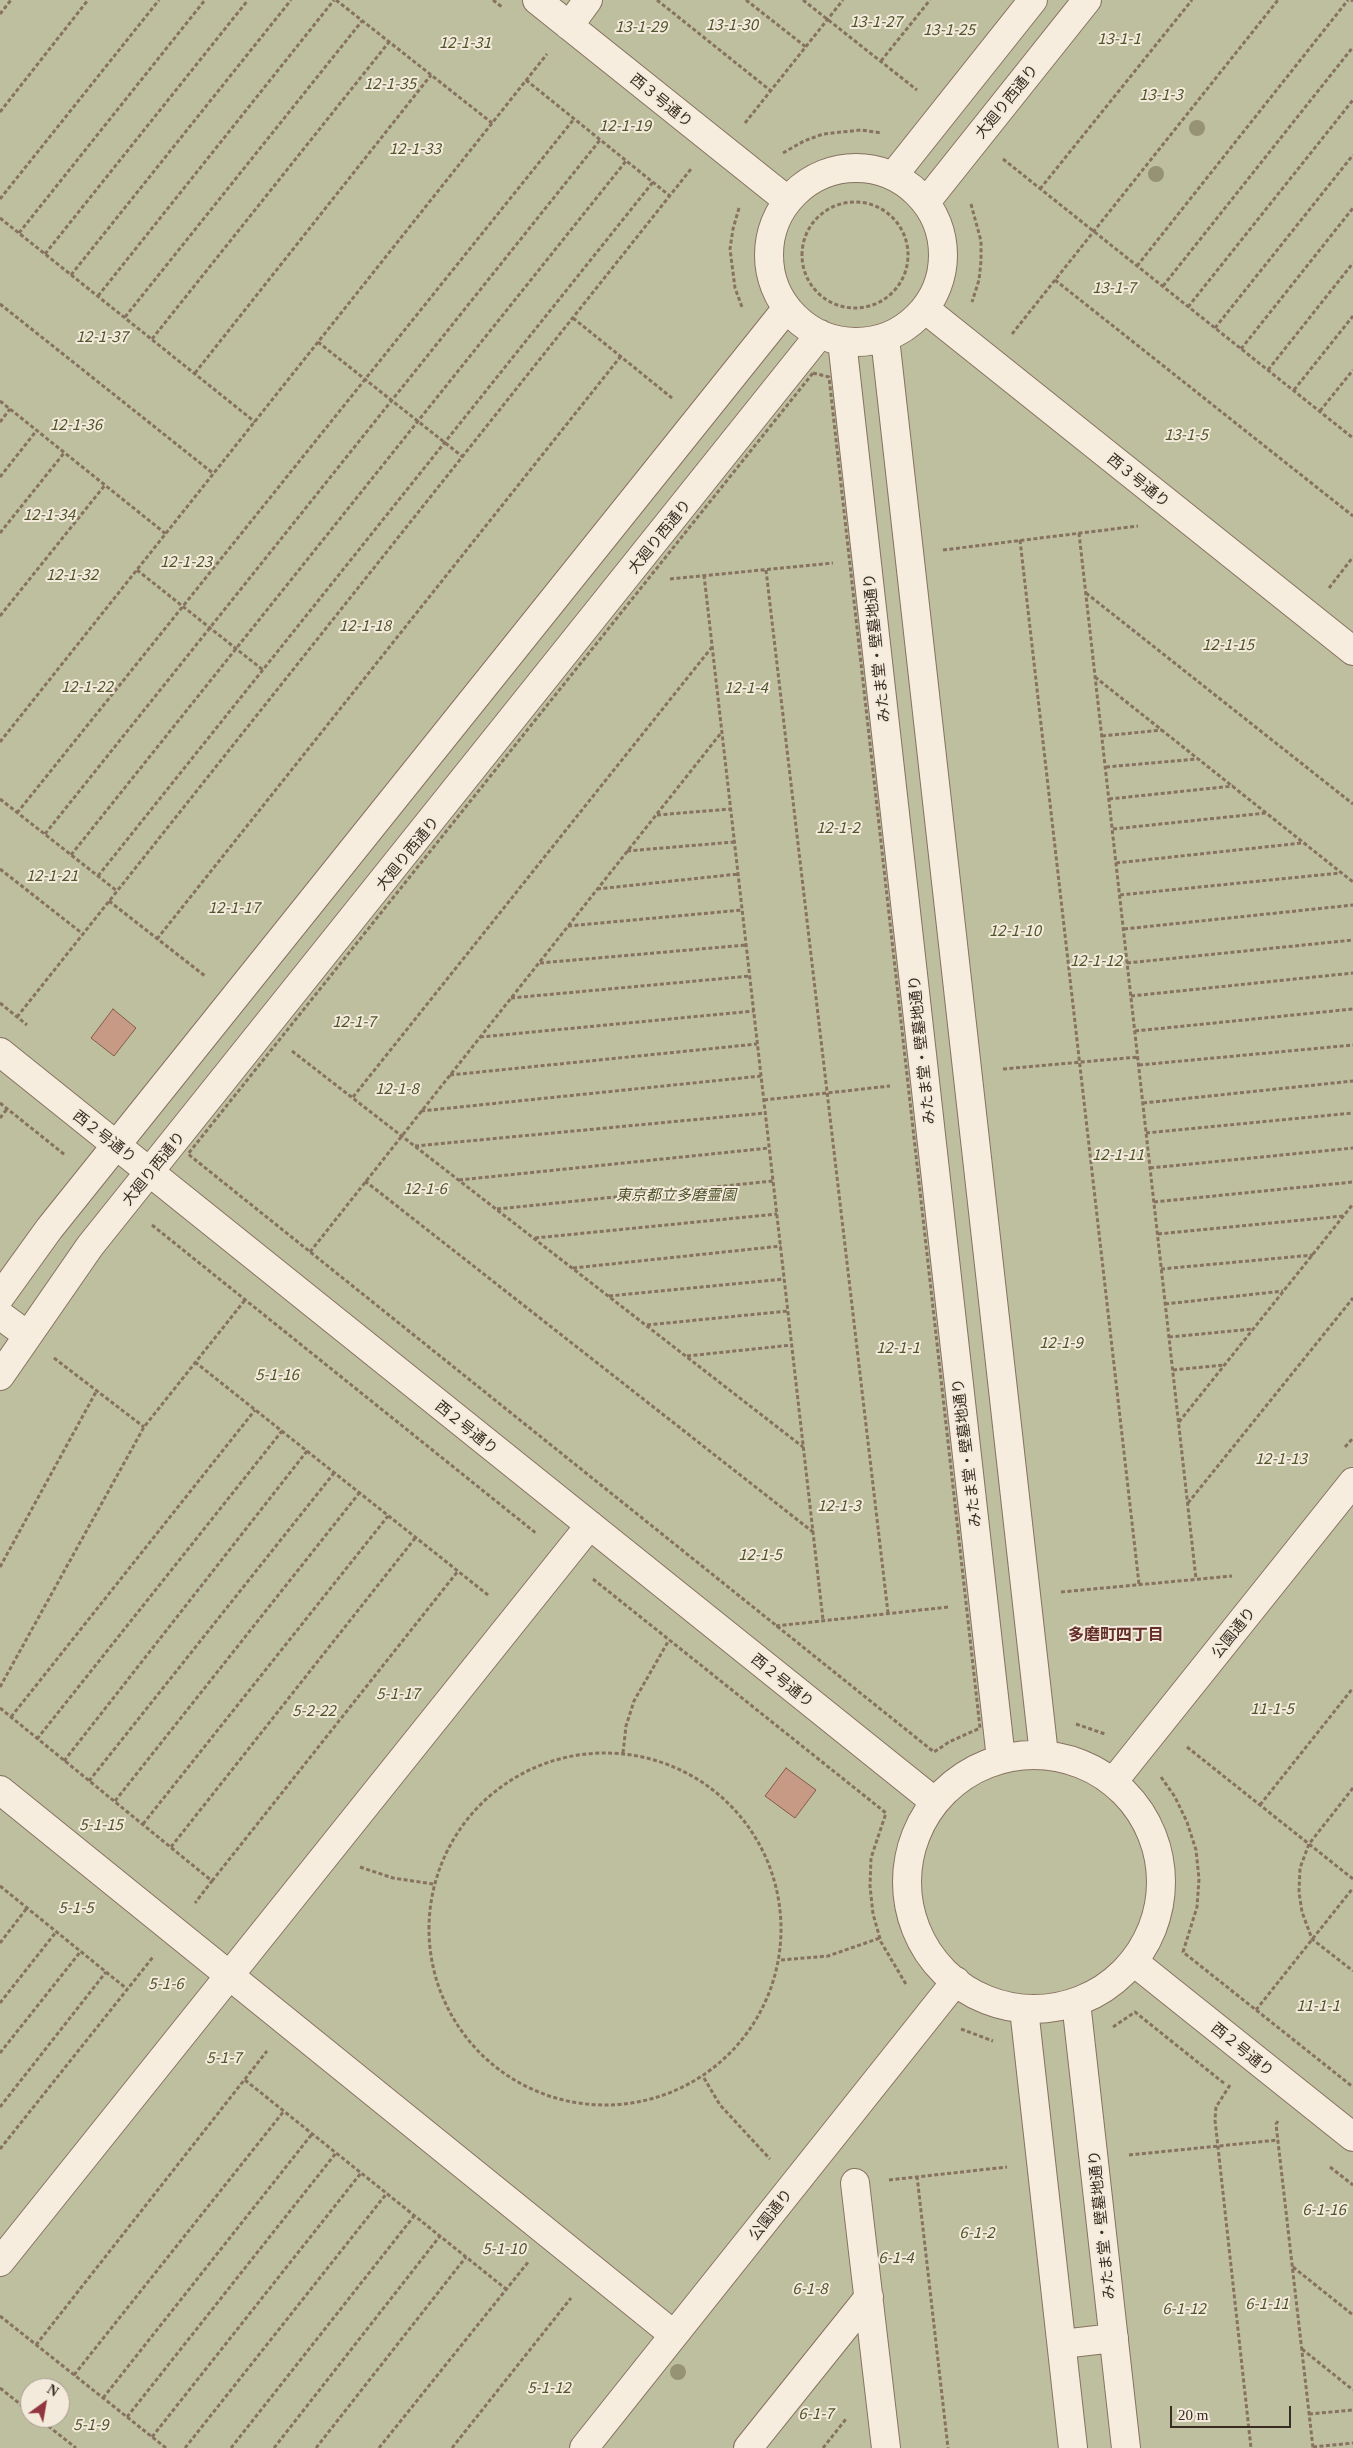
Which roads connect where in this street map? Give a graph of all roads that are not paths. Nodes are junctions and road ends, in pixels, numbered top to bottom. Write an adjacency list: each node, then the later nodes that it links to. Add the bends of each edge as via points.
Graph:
1 (536, 0): 5 (lane, 西３号通り)
2 (588, 0): 5 (lane)
3 (1033, 0): 6 (lane)
4 (1087, 0): 8 (lane, 大廻り西通り)
5 (569, 26): 7 (lane, 西３号通り)
6 (893, 176): 7 (lane, via 863,167 837,169 813,178); 8 (lane, via 910,186)
7 (787, 200): 9 (lane, via 771,230 768,264 772,281)
8 (926, 202): 10 (lane, via 940,228 944,262 934,295)
9 (787, 308): 11 (lane, via 801,323); 13 (lane)
10 (925, 309): 12 (lane, via 913,322); 15 (lane, 西３号通り)
11 (831, 338): 12 (lane, via 866,342); 14 (lane, 大廻り西通り); 17 (lane, みたま堂・壁墓地通り)
12 (885, 338): 16 (lane)
13 (569, 580): 14 (lane); 18 (lane)
14 (603, 607): 19 (lane, 大廻り西通り)
15 (1353, 651)
16 (928, 716): 17 (lane); 20 (lane)
17 (884, 721): 22 (lane, みたま堂・壁墓地通り)
18 (378, 819): 19 (lane); 23 (lane)
19 (411, 847): 24 (lane, 大廻り西通り)
20 (965, 1051): 22 (lane); 29 (lane)
21 (0, 1052): 23 (lane, 西２号通り)
22 (922, 1055): 30 (lane, みたま堂・壁墓地通り)
23 (117, 1145): 24 (lane, 西２号通り); 25 (lane, via 49,1229)
24 (149, 1171): 27 (lane, 大廻り西通り, via 90,1246); 32 (lane, 西２号通り)
25 (0, 1297)
26 (0, 1315): 27 (lane)
27 (27, 1335): 28 (lane, 大廻り西通り)
28 (0, 1376)
29 (1002, 1380): 30 (lane); 33 (lane)
30 (958, 1384): 34 (lane, みたま堂・壁墓地通り, via 972,1604)
31 (1353, 1482): 35 (lane, 公園通り)
32 (590, 1526): 37 (lane, 西２号通り); 39 (lane)
33 (1044, 1755): 34 (lane); 35 (lane, via 1092,1769)
34 (1001, 1759): 37 (lane, via 964,1775)
35 (1113, 1782): 38 (lane, via 1143,1816 1160,1864 1160,1902 1146,1943)
36 (0, 1790): 39 (lane)
37 (935, 1802): 40 (lane, via 921,1823 912,1846 908,1895 913,1920 923,1943 937,1964)
38 (1134, 1962): 41 (lane, via 1117,1979); 43 (lane, 西２号通り)
39 (230, 1975): 45 (lane); 47 (lane)
40 (956, 1981): 42 (lane, via 976,1995 999,2004); 47 (lane, 公園通り)
41 (1076, 2002): 42 (lane); 48 (lane, みたま堂・壁墓地通り)
42 (1024, 2008): 49 (lane)
43 (1353, 2136)
44 (855, 2183): 46 (lane)
45 (0, 2262)
46 (868, 2297): 51 (lane); 52 (lane)
47 (674, 2335): 50 (lane, 公園通り)
48 (1114, 2338): 49 (lane); 54 (lane, みたま堂・壁墓地通り)
49 (1062, 2344): 53 (lane)
50 (584, 2448)
51 (748, 2448)
52 (886, 2448)
53 (1074, 2448)
54 (1126, 2448)

